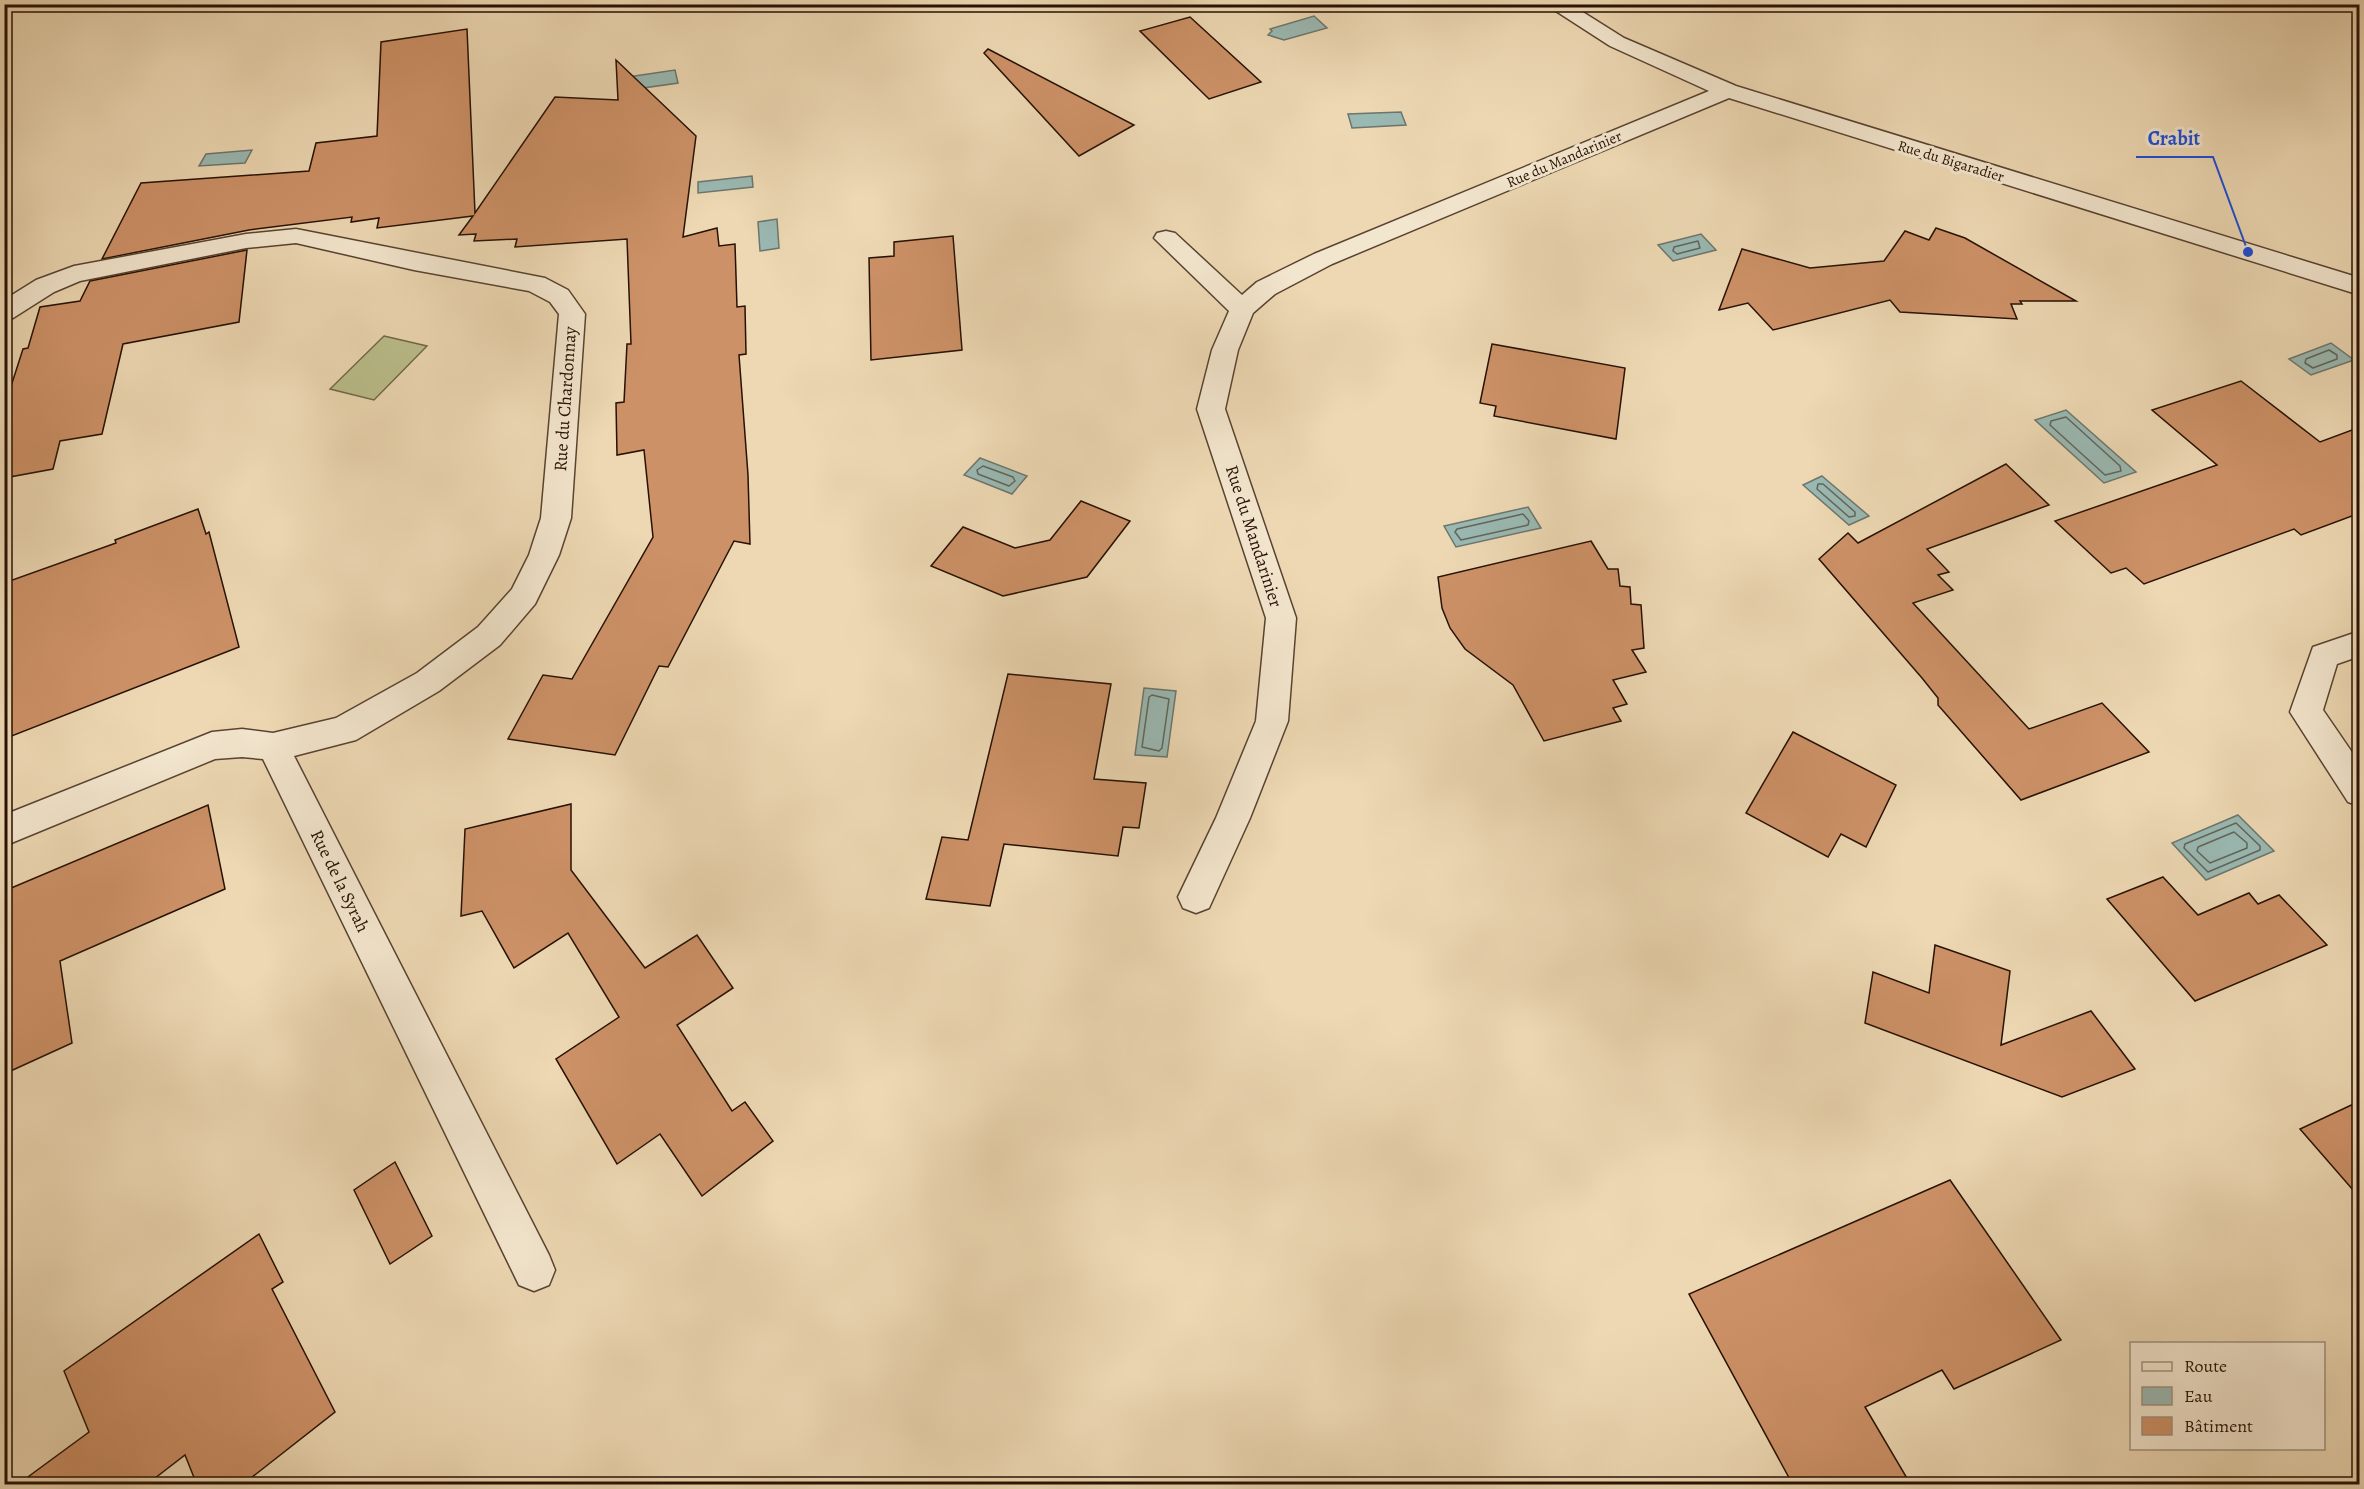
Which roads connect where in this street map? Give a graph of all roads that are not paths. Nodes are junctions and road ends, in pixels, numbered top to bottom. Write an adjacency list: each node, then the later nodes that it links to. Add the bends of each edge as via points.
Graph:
1 (1555, 4): 2 (street, Rue du Bigaradier, via 1617,42)
2 (1728, 91): 4 (street, Rue du Bigaradier); 5 (street, Rue du Mandarinier, via 1323,259 1266,288)
3 (1166, 238): 5 (street)
4 (2360, 287)
5 (1242, 309): 11 (street, Rue du Mandarinier, via 1225,350 1211,409 1281,618 1272,722)
6 (4, 312): 8 (street, Rue du Chardonnay, via 45,285 74,274 246,241 296,236 536,284 559,296 572,314 556,518 524,596 489,636 428,681 344,730)
7 (2360, 643): 9 (street, via 2324,656 2306,712)
8 (273, 747): 10 (street, via 242,743 212,746); 12 (street, Rue de la Syrah)
9 (2360, 792)
10 (4, 831)
11 (1196, 897)
12 (534, 1270)

